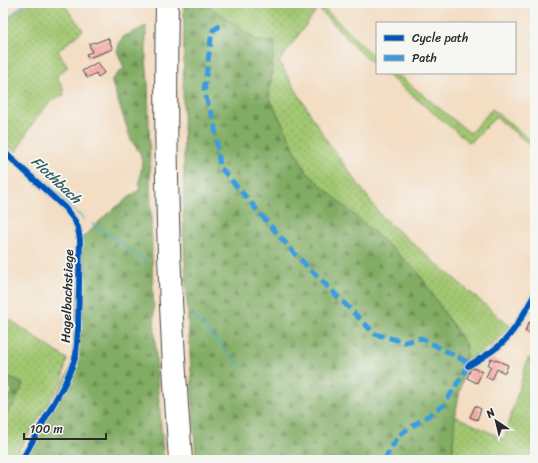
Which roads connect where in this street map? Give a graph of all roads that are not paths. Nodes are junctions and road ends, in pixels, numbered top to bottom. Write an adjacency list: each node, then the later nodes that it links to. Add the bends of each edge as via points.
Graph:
1 (162, 3): 7 (highway, via 163,224)
2 (172, 3): 8 (highway, via 173,226)
3 (3, 151): 6 (street, Hagelbachstiege, via 65,208 75,221 80,240 78,328 74,359 65,383)
4 (535, 294): 5 (street, via 501,344)
5 (468, 366)
6 (22, 460)
7 (175, 460)
8 (186, 460)

